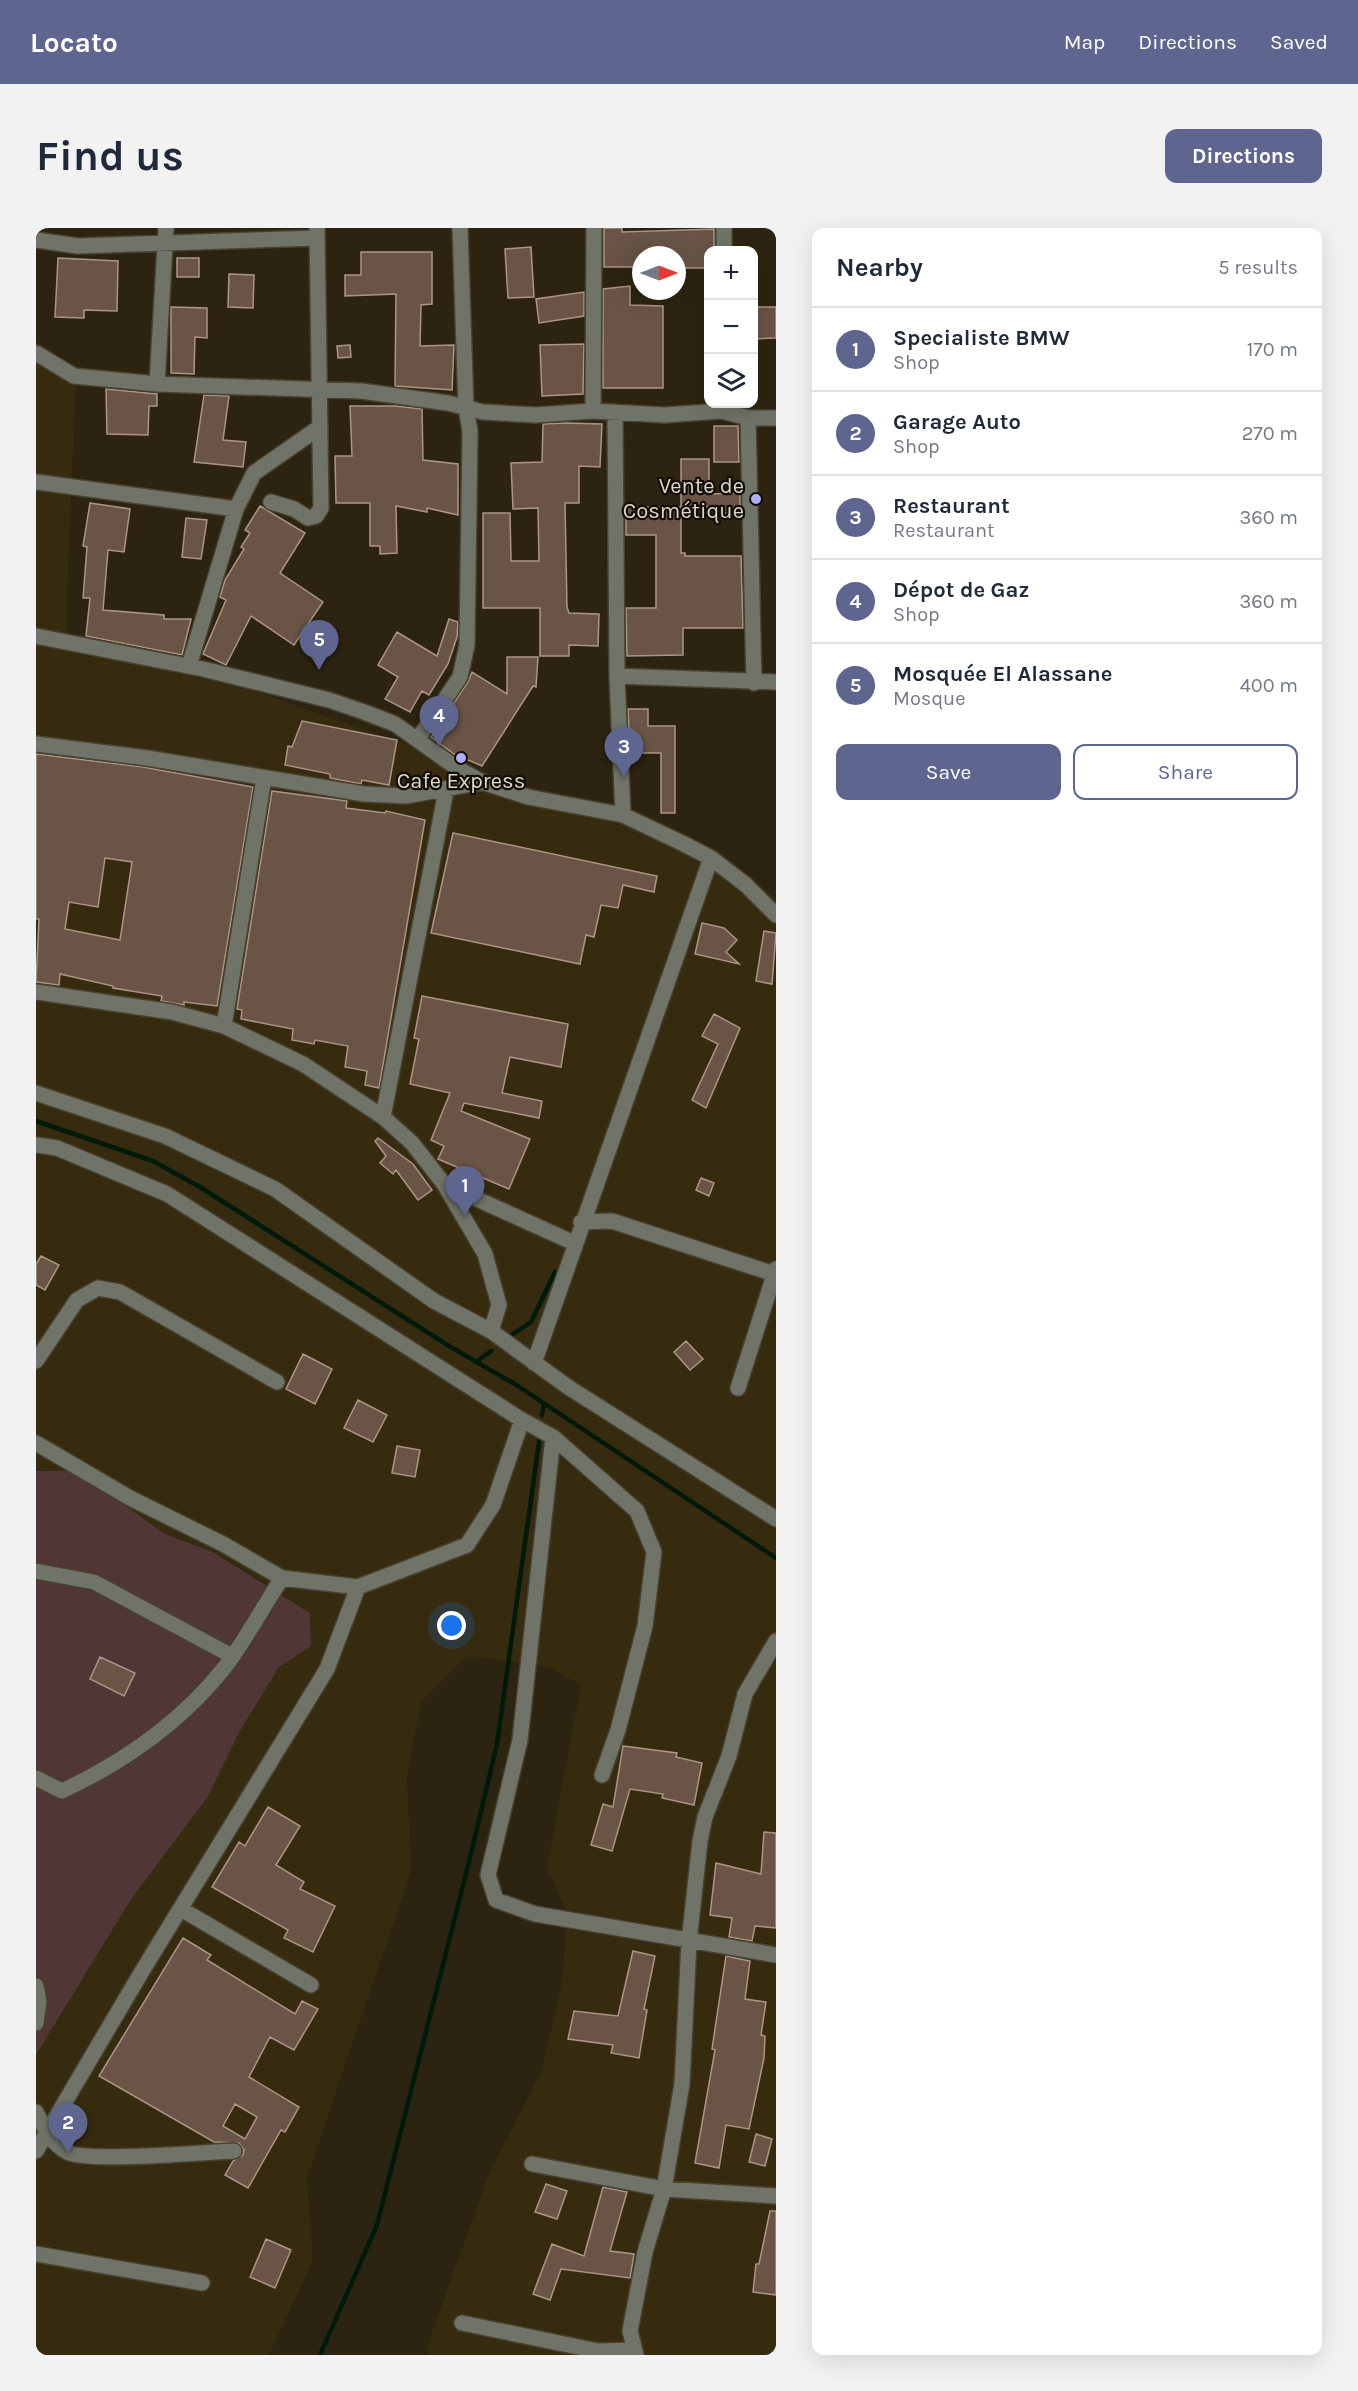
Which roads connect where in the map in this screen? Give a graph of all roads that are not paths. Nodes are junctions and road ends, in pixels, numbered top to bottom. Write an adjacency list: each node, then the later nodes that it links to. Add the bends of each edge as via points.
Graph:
1 (460, 228): 11 (street)
2 (594, 228): 14 (street)
3 (724, 228): 7 (street)
4 (317, 233): 5 (street); 10 (street)
5 (166, 234): 6 (street, via 78,246); 9 (street)
6 (36, 240)
7 (724, 246)
8 (36, 353): 9 (street, via 69,375)
9 (157, 384): 10 (street)
10 (319, 387): 11 (street, via 448,402); 18 (street)
11 (466, 408): 14 (street, via 474,412 536,415); 27 (street, via 470,442 466,657 456,684)
12 (715, 408): 15 (street, via 665,415)
13 (725, 408): 16 (street)
14 (593, 411): 15 (street)
15 (615, 412): 24 (street)
16 (748, 417): 17 (street); 26 (street)
17 (776, 418)
18 (320, 427): 20 (street, via 319,514 308,518 288,506); 21 (street, via 254,473)
19 (36, 482): 21 (street)
20 (271, 502)
21 (236, 509): 23 (street)
22 (36, 636): 23 (street)
23 (189, 666): 27 (street, via 329,700 395,724)
24 (616, 676): 26 (street); 32 (street)
25 (776, 682): 26 (street)
26 (754, 683)
27 (418, 739): 30 (street)
28 (36, 744): 29 (street)
29 (264, 777): 31 (street, via 364,794 406,796); 36 (street)
30 (482, 782): 31 (street); 32 (street, via 528,797)
31 (446, 791): 38 (street)
32 (623, 815): 33 (street)
33 (711, 858): 34 (street); 41 (street)
34 (776, 915)
35 (36, 992): 36 (street, via 172,1012)
36 (224, 1026): 38 (street, via 303,1064)
37 (36, 1093): 44 (street, via 165,1136 275,1189 434,1301)
38 (383, 1117): 40 (street, via 412,1143)
39 (36, 1145): 49 (street, via 57,1148 167,1194)
40 (444, 1184): 42 (street); 44 (street, via 485,1254 499,1305)
41 (581, 1222): 42 (street); 43 (street, via 612,1221)
42 (574, 1243): 46 (street)
43 (775, 1271): 48 (street)
44 (490, 1331): 46 (street)
45 (37, 1359): 47 (street, via 77,1300 99,1288 120,1292)
46 (534, 1363): 52 (street)
47 (277, 1382)
48 (738, 1388)
49 (522, 1420): 50 (street); 55 (street, via 493,1505 467,1545)
50 (553, 1437): 58 (street, via 637,1511 654,1552 645,1626); 61 (street, via 520,1740 488,1875 496,1899 535,1914)
51 (36, 1443): 54 (street)
52 (776, 1519)
53 (36, 1571): 57 (street, via 94,1582)
54 (282, 1578): 55 (street); 57 (street)
55 (358, 1587): 60 (street, via 327,1669)
56 (776, 1641): 61 (street, via 745,1694 729,1756 705,1817)
57 (232, 1656): 59 (street, via 189,1706 100,1773 62,1791)
58 (602, 1775)
59 (36, 1778)
60 (182, 1909): 63 (street); 67 (street)
61 (689, 1942): 62 (street); 71 (street, via 682,2084)
62 (776, 1955)
63 (311, 1985)
64 (36, 1986): 65 (street)
65 (36, 2023)
66 (36, 2112): 67 (street)
67 (47, 2134): 68 (street); 69 (street, via 68,2153 106,2157)
68 (36, 2151)
69 (234, 2151)
70 (532, 2164): 71 (street)
71 (664, 2189): 72 (street); 76 (street, via 645,2252 630,2331)
72 (776, 2196)
73 (36, 2254): 74 (street)
74 (202, 2283)
75 (462, 2323): 76 (street, via 598,2351)
76 (635, 2353)

